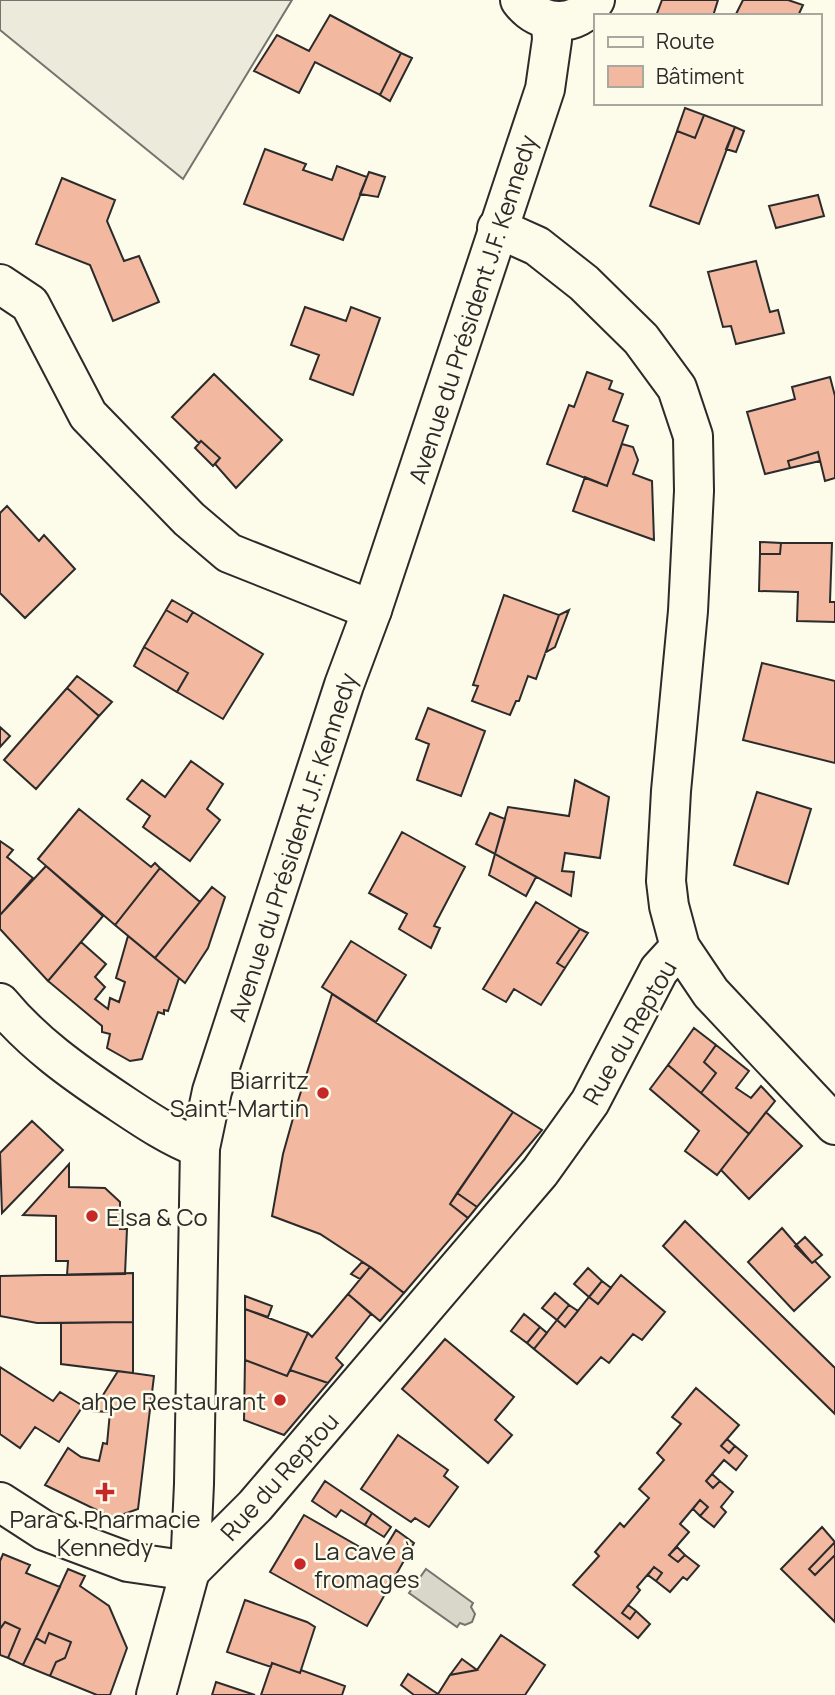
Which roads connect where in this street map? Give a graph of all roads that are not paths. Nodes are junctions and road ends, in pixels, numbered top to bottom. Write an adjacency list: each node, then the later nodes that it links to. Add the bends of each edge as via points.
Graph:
1 (520, 0): 3 (street, via 527,10)
2 (595, 0): 3 (street, via 580,16)
3 (551, 21): 4 (street, Avenue du Président J.F. Kennedy, via 544,89)
4 (498, 228): 6 (street, Avenue du Président J.F. Kennedy); 7 (street, Rue du Reptou, via 537,246 641,339 677,388 693,436 688,611 666,881)
5 (0, 284): 6 (street, via 30,304 88,415 189,519 229,553)
6 (372, 610): 11 (street, Avenue du Président J.F. Kennedy, via 261,936 212,1091)
7 (680, 947): 9 (street, via 711,993); 13 (street, Rue du Reptou, via 659,970 590,1102 540,1172 256,1507)
8 (0, 1003): 11 (street, via 20,1028 75,1073 158,1128)
9 (820, 1087): 10 (street)
10 (835, 1125)
11 (200, 1148): 13 (street, Avenue du Président J.F. Kennedy)
12 (0, 1502): 13 (street, via 45,1531 128,1562)
13 (190, 1571): 14 (street, Avenue du Président J.F. Kennedy)
14 (156, 1695)

